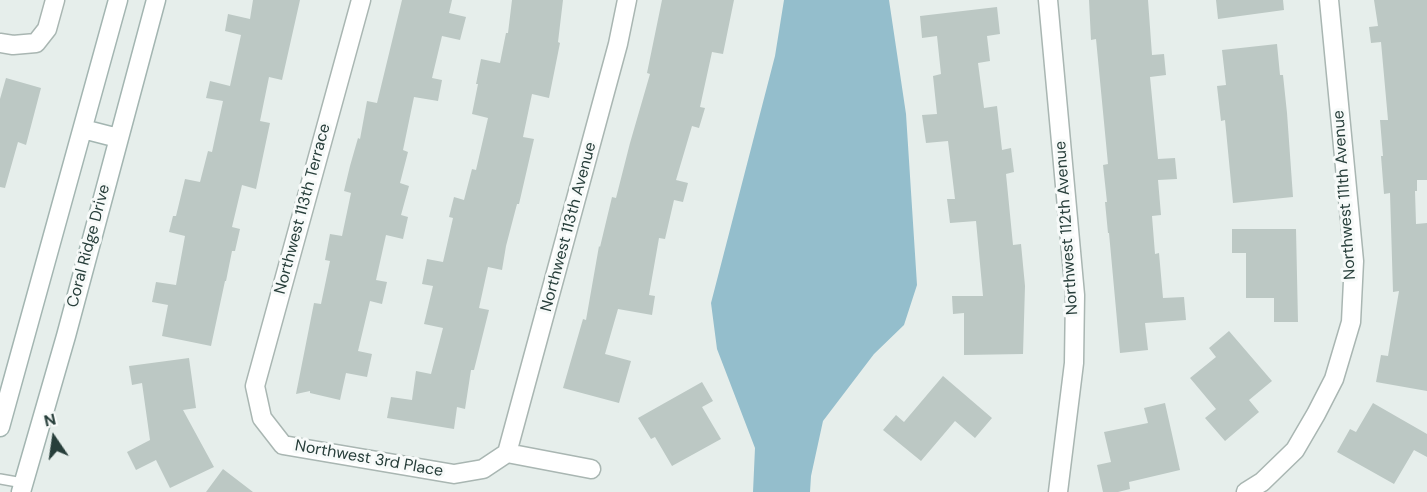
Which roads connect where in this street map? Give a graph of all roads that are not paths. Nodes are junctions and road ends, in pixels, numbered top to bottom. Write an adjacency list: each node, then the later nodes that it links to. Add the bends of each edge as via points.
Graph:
1 (56, 0): 8 (street, via 47,29 36,43)
2 (118, 0): 9 (street)
3 (156, 0): 10 (street, Coral Ridge Drive)
4 (361, 0): 11 (street, Northwest 113th Terrace, via 255,386)
5 (627, 0): 13 (street, Northwest 113th Avenue)
6 (1048, 0): 17 (street, Northwest 112th Avenue, via 1075,295 1074,363)
7 (1329, 0): 18 (street, Northwest 111th Avenue, via 1354,261 1351,322 1334,379 1295,450)
8 (0, 43)
9 (83, 129): 10 (street); 12 (street)
10 (118, 138): 16 (street, Coral Ridge Drive)
11 (262, 418): 13 (street, Northwest 3rd Place, via 283,445 454,474 483,469)
12 (0, 427)
13 (507, 453): 14 (street)
14 (591, 469)
15 (0, 478): 16 (lane)
16 (22, 487)
17 (1058, 492)
18 (1246, 492)

